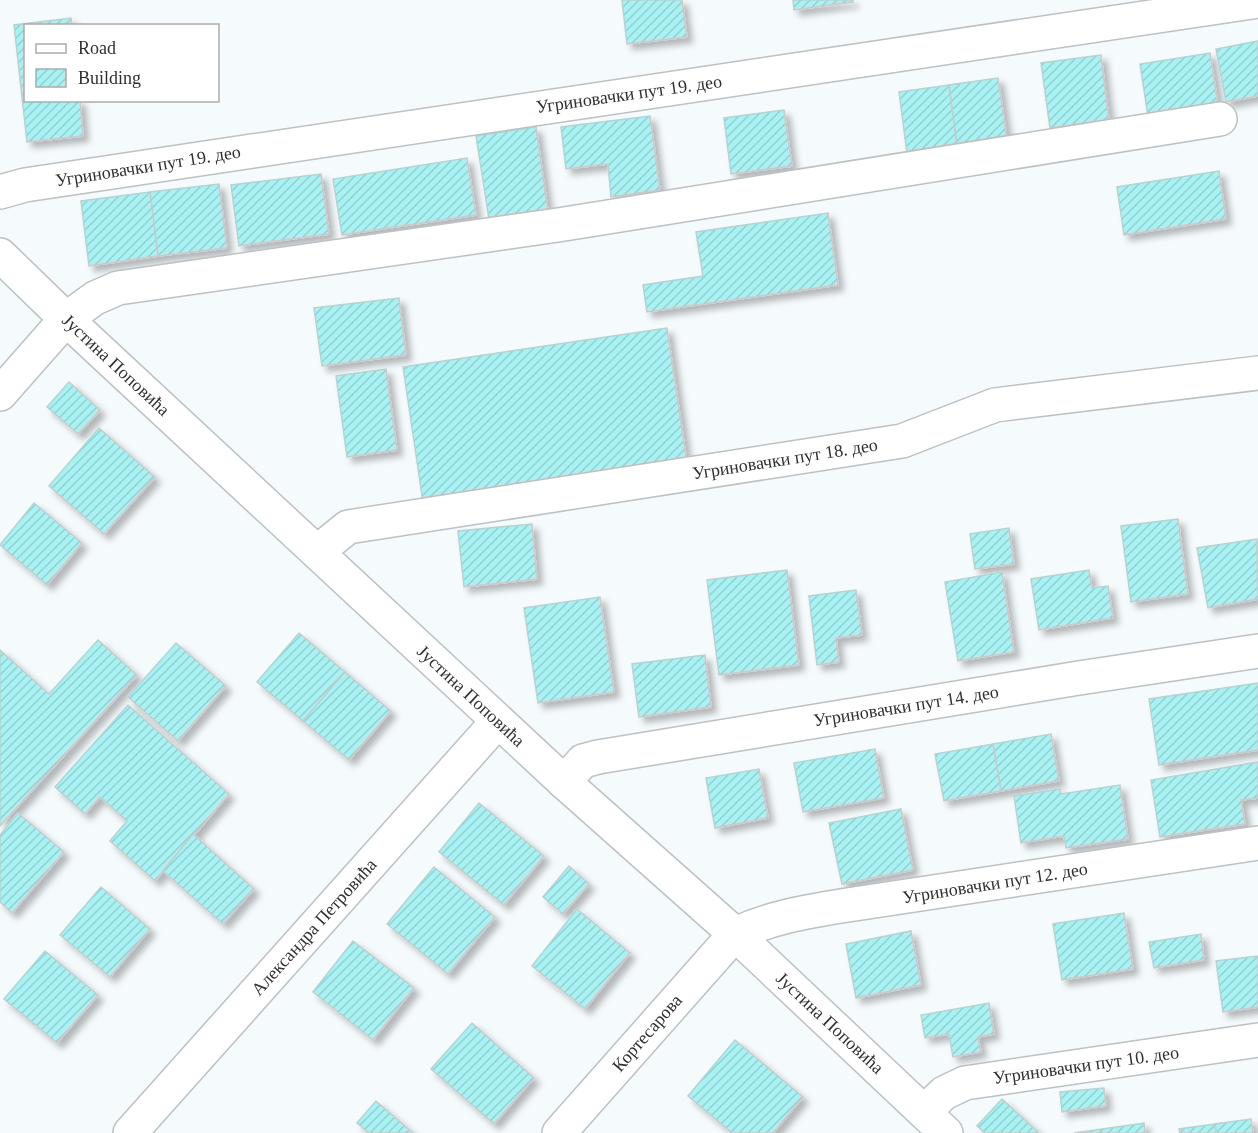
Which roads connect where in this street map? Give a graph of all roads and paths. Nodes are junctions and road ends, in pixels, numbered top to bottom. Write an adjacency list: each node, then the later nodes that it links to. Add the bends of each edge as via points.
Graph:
1 (1258, 1): 3 (street, Угриновачки пут 19. део, via 256,149)
2 (1220, 119): 5 (street, via 558,225 118,288 95,298)
3 (0, 192)
4 (0, 255): 5 (street, Јустина Поповића)
5 (66, 319): 7 (street); 8 (street, Јустина Поповића)
6 (1258, 373): 8 (street, Угриновачки пут 18. део, via 995,405 902,441 348,527)
7 (0, 394)
8 (317, 552): 10 (street, Јустина Поповића)
9 (1258, 651): 11 (street, Угриновачки пут 14. део, via 598,757 583,761)
10 (498, 721): 11 (street, Јустина Поповића); 16 (street, Александра Петровића)
11 (564, 782): 13 (street, Јустина Поповића)
12 (1258, 843): 13 (street, Угриновачки пут 12. део, via 785,915)
13 (735, 933): 15 (street, Јустина Поповића); 17 (street, Кортесарова)
14 (1258, 1040): 15 (street, Угриновачки пут 10. део, via 965,1083 944,1093)
15 (935, 1122)
16 (130, 1133)
17 (559, 1133)

